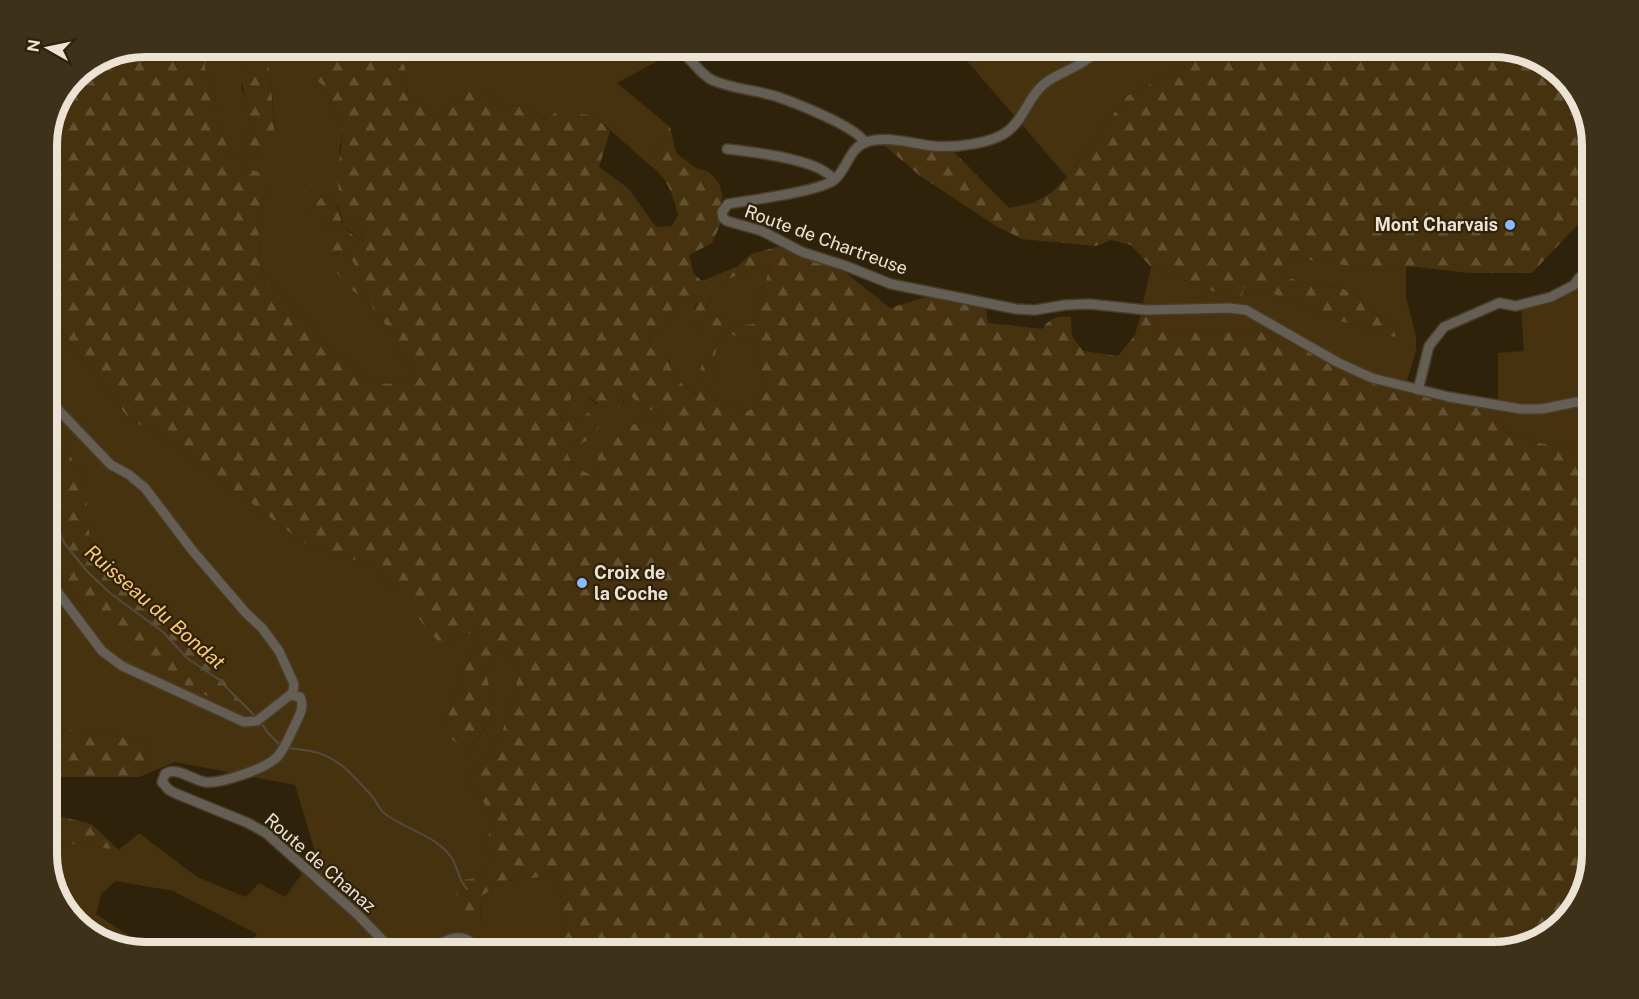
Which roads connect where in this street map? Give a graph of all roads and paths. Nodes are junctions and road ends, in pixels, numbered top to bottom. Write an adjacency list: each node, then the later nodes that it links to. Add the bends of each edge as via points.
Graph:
1 (689, 57): 3 (street, via 711,79 775,96 820,115)
2 (1091, 57): 3 (street, via 1039,88 1013,127 996,138 941,147 884,140)
3 (865, 142): 5 (street)
4 (727, 149): 5 (street, via 799,161 824,170)
5 (834, 180): 7 (street, Route de Chartreuse, via 817,188 728,204 722,215 727,221 762,231 802,252 891,284 1016,309 1089,304 1147,310 1246,310 1356,371)
6 (1579, 278): 7 (street, via 1551,297 1516,306 1499,303 1443,327 1429,346)
7 (1418, 390): 8 (street, Route de Chartreuse, via 1521,409)
8 (1582, 403)
9 (57, 408): 11 (street, via 111,465 145,488 192,549 262,628 279,651 294,684)
10 (57, 591): 11 (street, via 110,658 244,722 257,721)
11 (290, 695): 12 (street, Route de Chanaz, via 300,697 302,709 279,755 268,764 212,783 175,771 169,772 162,782 177,794 266,833)
12 (384, 942)
13 (445, 942): 14 (street, via 460,937)
14 (469, 942)

